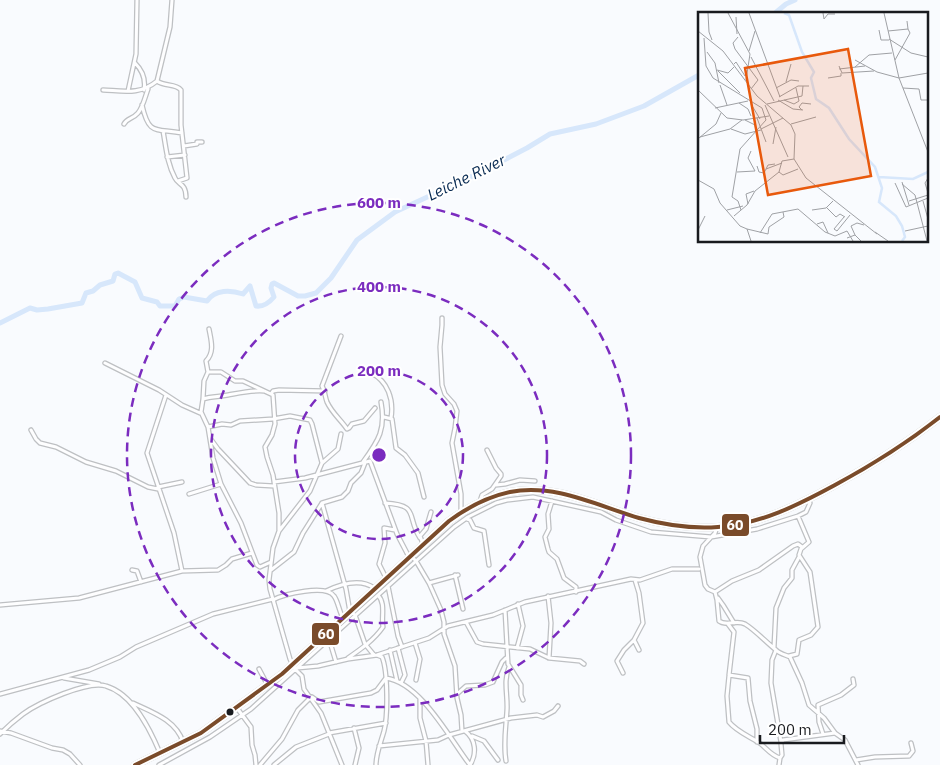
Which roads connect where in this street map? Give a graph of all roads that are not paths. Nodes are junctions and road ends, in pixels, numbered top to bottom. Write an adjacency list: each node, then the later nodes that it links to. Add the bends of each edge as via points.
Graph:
1 (137, 0): 3 (street)
2 (172, 0): 4 (street, via 170,27)
3 (135, 63): 5 (street, via 142,73); 7 (street)
4 (157, 81): 5 (street); 11 (street, via 181,90)
5 (146, 89): 7 (street); 8 (street)
6 (103, 90): 7 (street)
7 (128, 91)
8 (142, 105): 9 (street, via 136,116); 10 (street, via 149,126)
9 (124, 124)
10 (163, 131): 11 (street); 15 (street)
11 (182, 133): 13 (street)
12 (202, 142): 13 (street)
13 (184, 146): 14 (street)
14 (185, 155): 15 (street); 16 (street, via 187,178)
15 (167, 157): 16 (street)
16 (178, 181): 17 (street)
17 (186, 197)
18 (442, 318): 58 (street, via 442,385 457,411 452,443 461,494)
19 (209, 329): 22 (street, via 212,346 206,361)
20 (341, 336): 25 (street, via 322,384)
21 (105, 363): 27 (street)
22 (208, 372): 24 (street, via 222,372 235,381); 28 (street)
23 (371, 373): 34 (street, via 382,380 389,391)
24 (267, 391): 26 (street); 28 (street, via 248,390)
25 (325, 391): 26 (street, via 279,390); 30 (street, via 333,412 347,429 364,421)
26 (271, 394): 35 (street)
27 (166, 395): 31 (street); 49 (street, via 147,453)
28 (203, 399): 31 (street)
29 (381, 402): 33 (street)
30 (375, 408)
31 (201, 414): 36 (street)
32 (940, 416): 52 (highway, via 890,454)
33 (384, 417): 34 (street); 41 (street, via 382,431)
34 (391, 418): 51 (street, via 396,448 418,473)
35 (274, 419): 36 (street); 42 (street, via 290,416 310,420); 47 (street, via 274,428 265,447)
36 (208, 427): 39 (street)
37 (31, 430): 49 (street, via 40,443 116,471 148,487)
38 (342, 434): 42 (street, via 338,449)
39 (210, 437): 46 (street); 47 (street, via 250,483)
40 (487, 450): 48 (street, via 502,474)
41 (364, 462): 43 (street); 55 (street, via 361,473 342,497); 56 (street, via 372,463)
42 (322, 463): 43 (street)
43 (317, 474): 47 (street); 63 (street, via 310,491)
44 (535, 481): 48 (street)
45 (182, 482): 49 (street)
46 (221, 484): 50 (street); 68 (street)
47 (274, 484): 63 (street)
48 (495, 485): 54 (street, via 482,495)
49 (158, 488): 77 (street, via 176,540)
50 (189, 494)
51 (424, 497)
52 (807, 500): 59 (street, via 810,507); 61 (highway, via 753,522)
53 (552, 501): 60 (street, via 533,497 507,500); 64 (street, via 601,512 651,532); 86 (street, via 545,537 548,549 557,559 564,578 576,587)
54 (479, 502): 58 (highway); 61 (highway, via 511,492 545,491 659,523)
55 (322, 503): 76 (street, via 294,552); 82 (street)
56 (385, 503): 62 (street); 65 (street, via 409,510)
57 (431, 512): 65 (street)
58 (460, 513): 66 (highway)
59 (798, 516): 64 (street, via 755,529); 67 (street, via 809,542)
60 (466, 518): 71 (street); 73 (street, via 474,528 484,531)
61 (717, 527): 64 (street)
62 (396, 530): 69 (street); 78 (street, via 384,528 385,543 380,564)
63 (279, 531): 72 (street)
64 (711, 537): 74 (street, via 701,550)
65 (420, 538): 66 (street)
66 (423, 545): 69 (highway)
67 (802, 547): 70 (street); 87 (street, via 798,544 793,546 759,570)
68 (252, 553): 72 (street, via 258,567); 77 (street, via 232,559 218,570)
69 (410, 557): 71 (street); 78 (highway)
70 (799, 557): 108 (street, via 776,608); 112 (street, via 810,572 818,627 811,635 799,640 798,654)
71 (416, 561): 81 (street); 83 (street)
72 (272, 562): 76 (street)
73 (489, 565)
74 (700, 568): 79 (street, via 667,570); 87 (street, via 705,585)
75 (132, 570): 80 (street, via 137,571)
76 (271, 570): 90 (street, via 269,585)
77 (182, 571): 80 (street)
78 (386, 579): 85 (highway)
79 (636, 580): 86 (street); 102 (street, via 643,623)
80 (141, 582): 92 (street, via 78,598)
81 (429, 583): 93 (street, via 456,575); 100 (street, via 441,610)
82 (344, 584): 84 (street); 85 (street, via 366,583); 95 (street)
83 (388, 586): 85 (street); 105 (street)
84 (326, 591): 90 (street, via 297,592); 96 (street, via 335,596)
85 (376, 592): 95 (highway); 104 (street, via 383,603 383,627)
86 (576, 592): 88 (street)
87 (715, 592): 89 (street)
88 (548, 596): 91 (street); 114 (street, via 551,623)
89 (717, 598): 98 (street); 99 (street, via 719,621)
90 (273, 599): 118 (street, via 288,654); 123 (street, via 213,614 130,649 90,670)
91 (518, 604): 94 (street); 107 (street, via 523,626)
92 (0, 605)
93 (463, 609)
94 (505, 610): 97 (street); 106 (street)
95 (353, 613): 96 (highway); 101 (street); 104 (street)
96 (343, 618): 118 (highway)
97 (466, 622): 100 (street); 106 (street, via 478,643)
98 (734, 623): 99 (street); 108 (street, via 746,625)
99 (727, 624): 122 (street, via 734,632)
100 (444, 628): 103 (street); 131 (street, via 455,666)
101 (330, 639): 116 (street); 118 (street)
102 (634, 640): 110 (street); 121 (street, via 618,661)
103 (415, 643): 105 (street); 126 (street, via 420,660)
104 (366, 646): 111 (street); 115 (street)
105 (400, 647): 109 (street); 127 (street, via 405,675)
106 (506, 648): 107 (street); 113 (street)
107 (517, 648): 114 (street)
108 (775, 649): 112 (street); 153 (street, via 772,684)
109 (390, 650): 111 (street); 127 (street)
110 (639, 650)
111 (376, 655): 115 (street); 124 (street, via 383,660)
112 (789, 656): 138 (street, via 808,703)
113 (507, 658): 119 (street); 131 (street, via 493,682 466,686)
114 (549, 658): 117 (street)
115 (348, 659): 116 (street)
116 (336, 662): 118 (street)
117 (584, 664)
118 (295, 667): 128 (highway); 132 (street, via 302,676 304,690); 139 (street)
119 (509, 667): 134 (street, via 520,685); 140 (street)
120 (259, 669): 128 (street)
121 (623, 673)
122 (729, 675): 152 (street, via 729,722); 152 (street, via 748,678)
123 (63, 678): 129 (street); 130 (street)
124 (386, 678): 127 (street); 132 (street, via 371,693 319,702); 141 (street)
125 (853, 679): 138 (street, via 854,685 820,704)
126 (416, 680)
127 (399, 682): 133 (street)
128 (267, 684): 137 (highway)
129 (102, 685): 135 (street); 144 (street, via 51,699 23,714)
130 (0, 694)
131 (456, 695): 143 (street)
132 (310, 696): 145 (street); 169 (street, via 282,739)
133 (420, 699): 148 (street); 151 (street, via 420,718)
134 (523, 700)
135 (131, 701): 150 (street, via 175,727); 157 (street)
136 (558, 706): 140 (street, via 543,717)
137 (237, 708): 139 (street); 150 (highway)
138 (818, 712): 146 (street); 147 (street)
139 (242, 716): 158 (street); 168 (street, via 252,731)
140 (506, 719): 143 (street); 163 (street)
141 (386, 722): 142 (street); 155 (street)
142 (354, 728): 145 (street); 172 (street, via 359,748)
143 (463, 731): 148 (street); 149 (street)
144 (1, 732): 160 (street, via 63,750)
145 (329, 733): 170 (street, via 296,747); 171 (street)
146 (834, 733): 147 (street); 162 (street, via 845,740)
147 (823, 734): 153 (street)
148 (449, 735): 151 (street); 175 (street)
149 (471, 735): 161 (street, via 484,741); 175 (street, via 474,751)
150 (183, 742): 156 (highway)
151 (426, 742): 155 (street); 174 (street)
152 (757, 742): 159 (street)
153 (781, 742): 159 (street)
154 (911, 744): 162 (street, via 913,751 909,756)
155 (379, 746): 173 (street)
156 (173, 747): 157 (highway); 158 (street)
157 (160, 754): 166 (highway)
158 (177, 756): 167 (street)
159 (780, 758): 176 (street)
160 (77, 760): 164 (street); 165 (street)
161 (498, 760)
162 (856, 760): 177 (street)
163 (506, 761)
164 (75, 765)
165 (80, 765)
166 (135, 765)
167 (162, 765)
168 (256, 765)
169 (260, 765)
170 (274, 765)
171 (342, 765)
172 (355, 765)
173 (376, 765)
174 (428, 765)
175 (470, 765)
176 (780, 765)
177 (858, 765)

